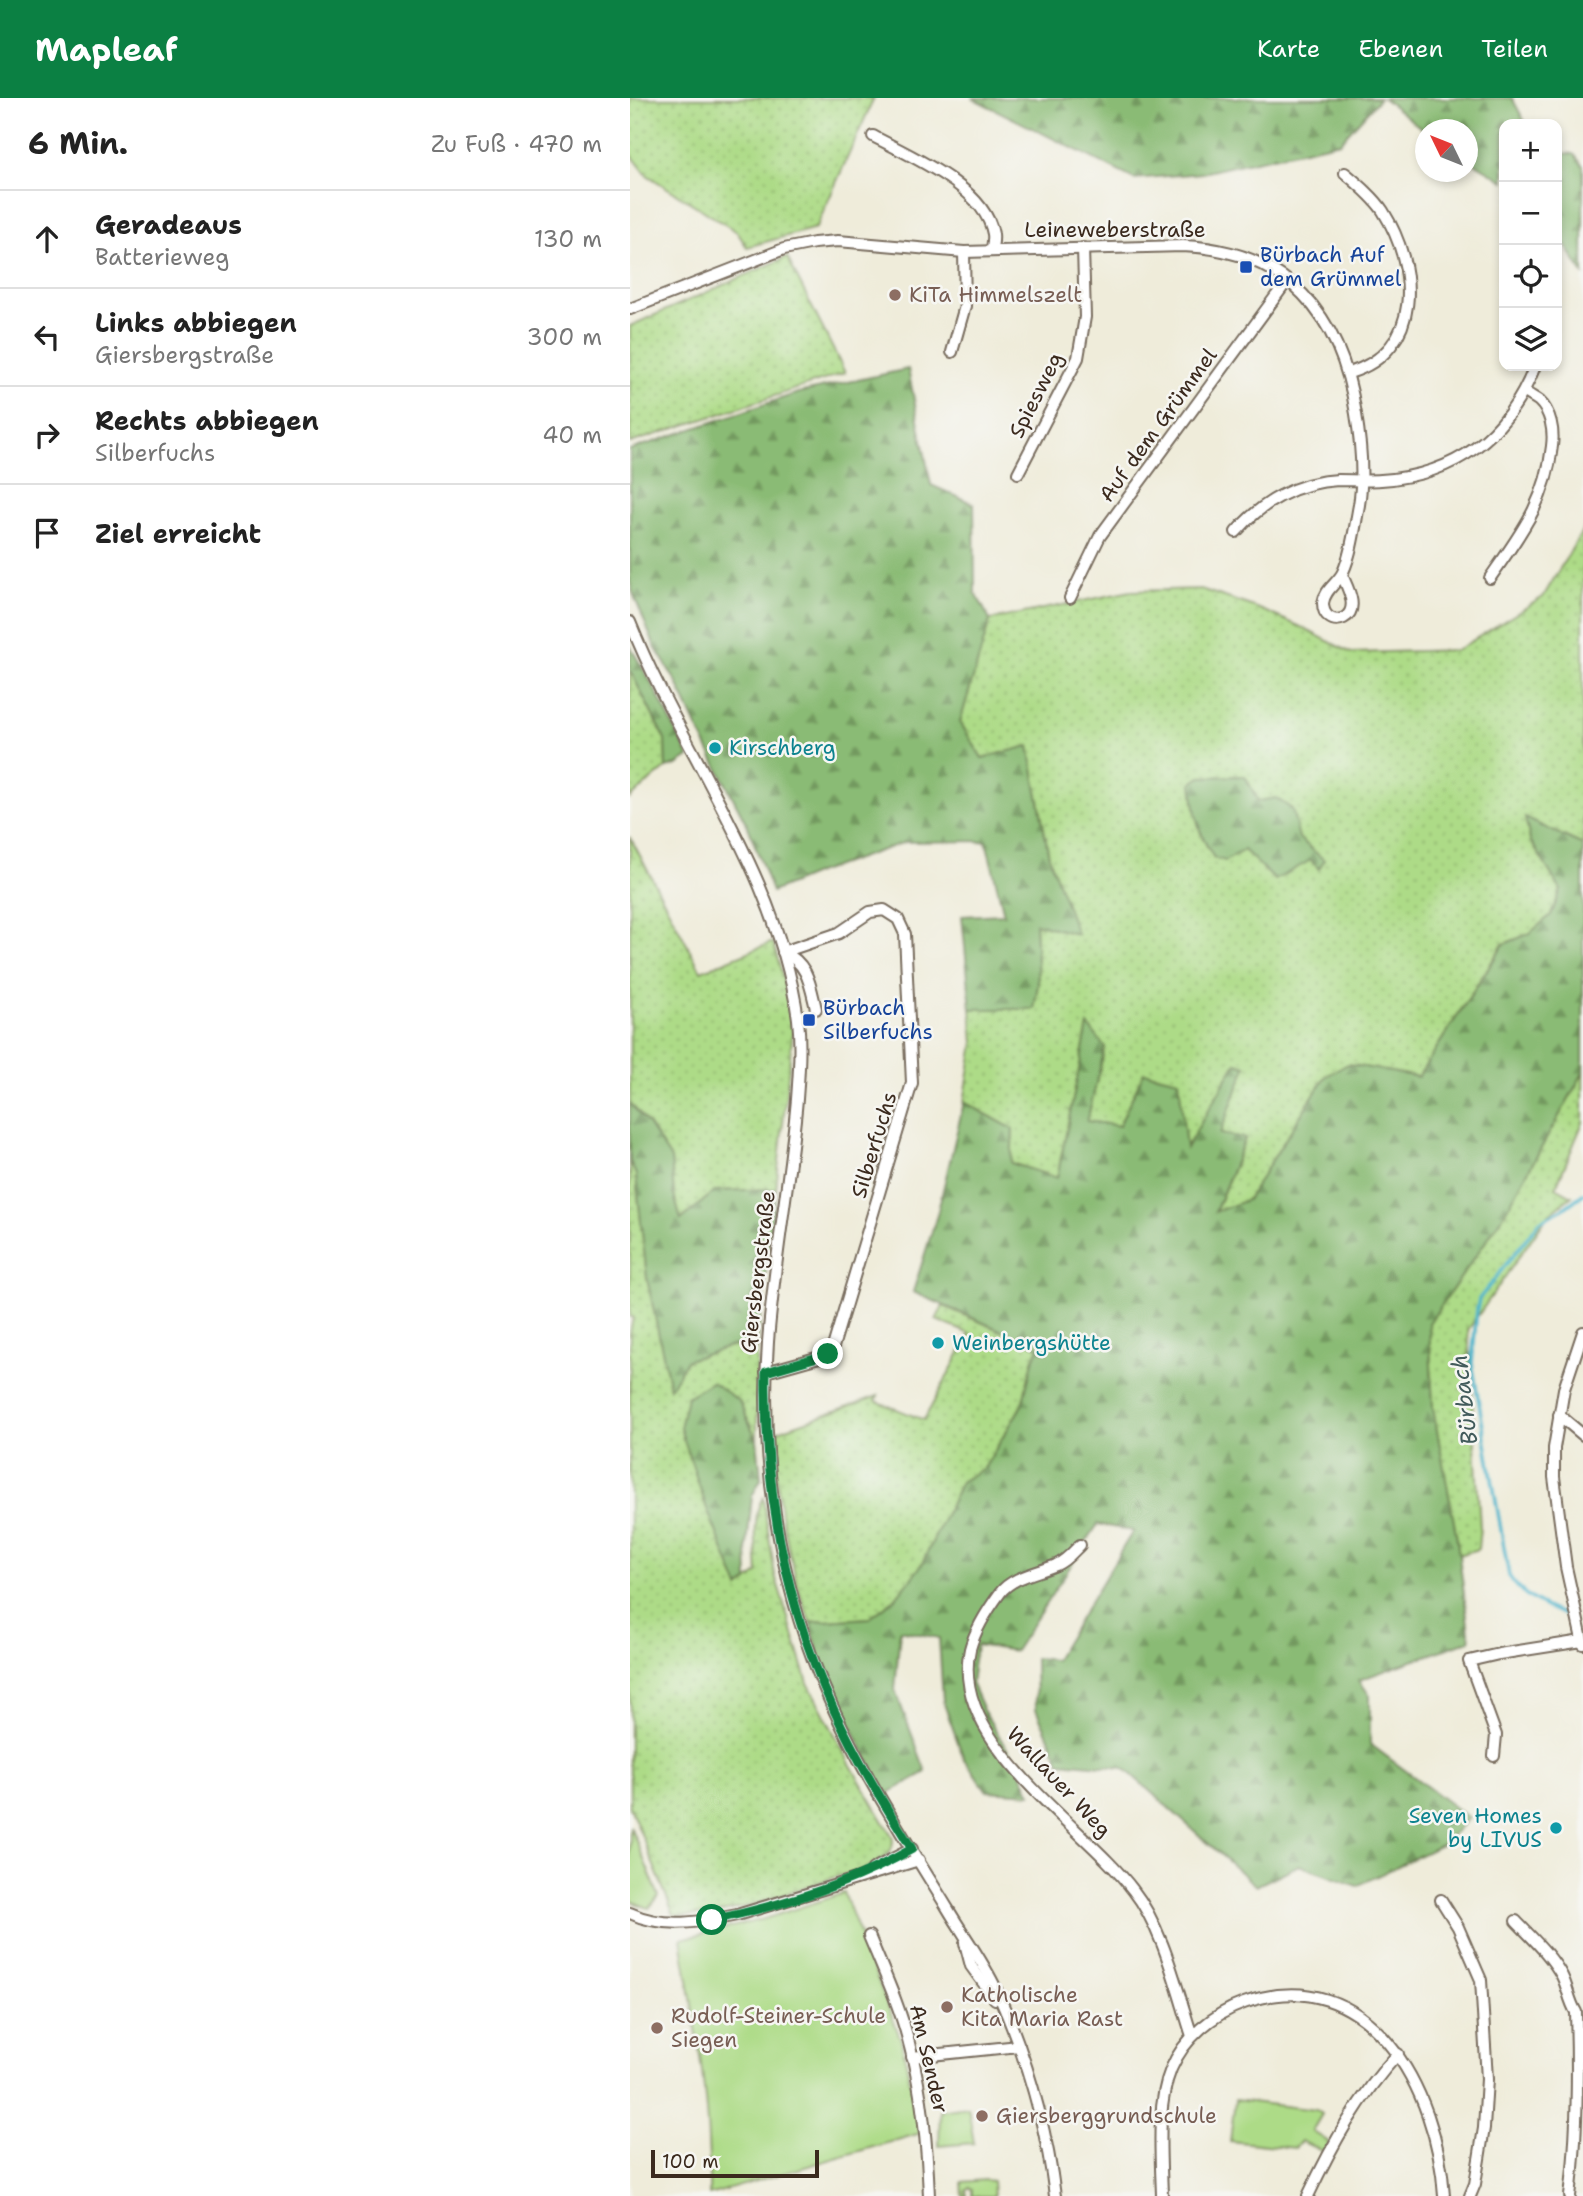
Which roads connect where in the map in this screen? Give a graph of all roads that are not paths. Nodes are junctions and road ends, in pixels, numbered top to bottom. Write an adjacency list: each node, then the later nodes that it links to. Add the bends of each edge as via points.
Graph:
1 (873, 136): 4 (street, via 941,174 975,201 993,235)
2 (1345, 173): 10 (street, via 1381,209 1402,250 1409,284 1408,306 1391,347 1364,368)
3 (1083, 248): 4 (street, Leineweberstraße); 6 (street, Leineweberstraße, via 1212,247 1269,267); 12 (street, Spiesweg, via 1085,317 1078,358)
4 (992, 251): 5 (street, Leineweberstraße)
5 (964, 252): 7 (street, Leineweberstraße, via 814,243 784,249); 8 (street, via 965,306)
6 (1287, 281): 10 (street, Leineweberstraße, via 1318,310); 17 (street, Auf dem Grümmel, via 1100,536)
7 (630, 309)
8 (952, 352)
9 (1533, 371): 11 (street)
10 (1349, 373): 13 (street, Leineweberstraße)
11 (1525, 392): 13 (street, via 1487,439 1444,467); 16 (street, via 1539,401 1552,424 1549,472 1541,499)
12 (1017, 473)
13 (1362, 481): 14 (street, via 1336,480 1298,488 1270,501); 15 (street, Leineweberstraße)
14 (1236, 533)
15 (1342, 575)
16 (1490, 578)
17 (1070, 598)
18 (630, 622): 19 (street, Giersbergstraße, via 667,706 749,861)
19 (783, 952): 20 (street, Giersbergstraße, via 797,958 803,967); 22 (street, Giersbergstraße, via 798,1017 800,1065); 22 (street, Silberfuchs, via 839,933 870,912 884,910 898,919 905,934 912,1083 833,1347 823,1356)
20 (816, 1009)
21 (1583, 1332): 23 (street)
22 (766, 1372): 28 (street, Giersbergstraße, via 771,1490 800,1622 848,1739)
23 (1559, 1415): 24 (street); 26 (street, via 1554,1448 1556,1500)
24 (1583, 1435)
25 (1080, 1545): 35 (street, Wallauer Weg, via 1063,1561 1010,1583 1000,1593 971,1649 971,1693 1002,1756 1122,1876 1144,1905)
26 (1583, 1642): 27 (street, via 1469,1661 1496,1735)
27 (1494, 1756)
28 (912, 1849): 29 (street, Giersbergstraße); 30 (street)
29 (919, 1860): 30 (street); 36 (street, Giersbergstraße, via 962,1934 971,1966 1003,2007)
30 (845, 1882): 32 (street, via 712,1920 670,1923)
31 (1441, 1900): 44 (street, via 1481,1980 1487,2079 1484,2129)
32 (630, 1913)
33 (1516, 1921): 45 (street, via 1556,1966 1576,2012 1578,2091)
34 (869, 1936): 38 (street, Am Sender, via 892,1990)
35 (1196, 2033): 37 (street, via 1222,2012 1253,2000 1309,1996 1362,2017); 41 (street, via 1184,2044 1164,2089)
36 (1018, 2046): 38 (street); 40 (street, Giersbergstraße, via 1042,2121)
37 (1398, 2054): 42 (street, via 1356,2106); 43 (street, via 1430,2126)
38 (912, 2057): 39 (street, Am Sender, via 924,2113)
39 (929, 2196)
40 (1055, 2196)
41 (1162, 2196)
42 (1308, 2196)
43 (1444, 2196)
44 (1470, 2196)
45 (1570, 2196)

